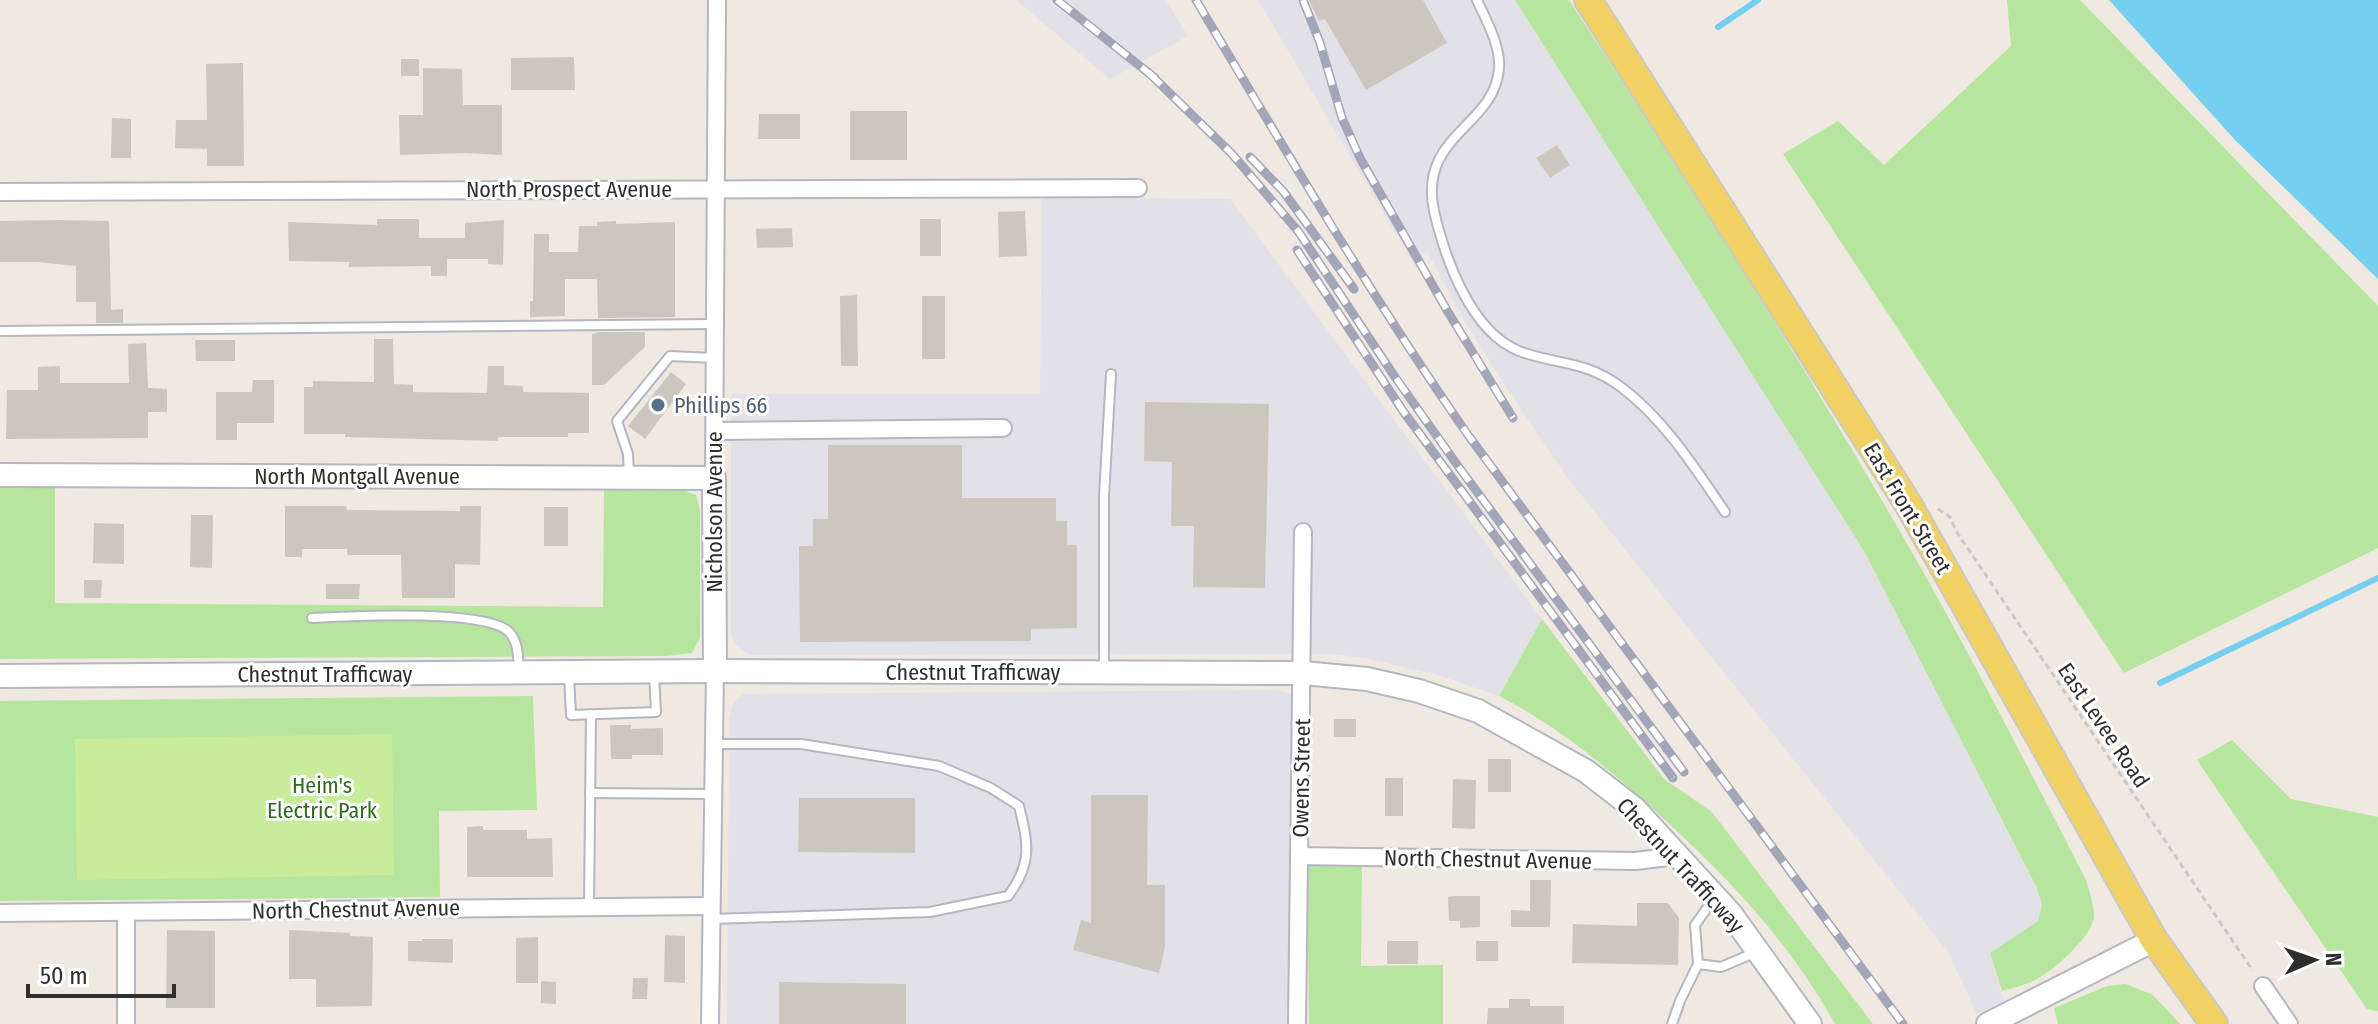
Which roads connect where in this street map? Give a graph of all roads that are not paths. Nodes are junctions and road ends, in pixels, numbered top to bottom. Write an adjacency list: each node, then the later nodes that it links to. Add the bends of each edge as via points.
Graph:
1 (717, 0): 4 (street, Nicholson Avenue)
2 (1477, 0): 16 (lane, via 1499,70 1490,95 1437,160 1431,190 1449,257 1471,308 1492,334 1519,350 1586,366 1621,387 1693,464)
3 (1588, 0): 37 (main road, East Front Street, via 1908,504)
4 (717, 188): 5 (street, North Prospect Avenue); 6 (street, North Prospect Avenue); 7 (street, Nicholson Avenue)
5 (1138, 188)
6 (0, 192)
7 (715, 324): 8 (lane); 9 (street, Nicholson Avenue)
8 (0, 331)
9 (715, 358): 12 (street, Nicholson Avenue); 14 (lane, via 670,356 617,421)
10 (1111, 374): 23 (lane, via 1104,496)
11 (1003, 428): 12 (street)
12 (715, 431): 15 (street, Nicholson Avenue)
13 (0, 475): 14 (street, North Montgall Avenue)
14 (629, 478): 15 (street, North Montgall Avenue)
15 (714, 478): 19 (street, Nicholson Avenue)
16 (1725, 512)
17 (1303, 532): 24 (street, Owens Street)
18 (312, 618): 22 (lane, via 491,622 509,632 517,645)
19 (715, 671): 21 (street, Chestnut Trafficway); 23 (street, Chestnut Trafficway); 27 (street, Nicholson Avenue)
20 (569, 672): 21 (street, Chestnut Trafficway); 22 (street, Chestnut Trafficway); 26 (lane, via 571,715)
21 (654, 672): 26 (lane, via 656,712)
22 (519, 673): 25 (street, Chestnut Trafficway)
23 (1104, 673): 24 (street, Chestnut Trafficway)
24 (1303, 673): 30 (street, Owens Street); 31 (street, Chestnut Trafficway, via 1367,679 1478,711 1586,771 1635,809)
25 (0, 676)
26 (591, 715): 28 (lane)
27 (713, 744): 29 (street, Nicholson Avenue); 35 (lane, via 801,744 939,766 1019,806 1029,847 1021,880 1008,896 930,912)
28 (590, 793): 29 (lane); 33 (lane)
29 (713, 794): 35 (street, Nicholson Avenue)
30 (1299, 856): 31 (street, North Chestnut Avenue, via 1635,861); 43 (street, Owens Street)
31 (1677, 856): 32 (street, Chestnut Trafficway)
32 (1715, 897): 38 (street, Chestnut Trafficway); 39 (lane, via 1695,925)
33 (589, 907): 34 (street, North Chestnut Avenue); 35 (street, North Chestnut Avenue)
34 (126, 912): 36 (street, North Chestnut Avenue); 41 (street)
35 (711, 912): 42 (street, Nicholson Avenue)
36 (0, 913)
37 (2154, 940): 46 (street); 47 (main road, East Front Street)
38 (1758, 951): 39 (lane, via 1721,967); 45 (street, Chestnut Trafficway)
39 (1698, 964): 44 (lane)
40 (2263, 986): 48 (street)
41 (126, 1024)
42 (710, 1024)
43 (1297, 1024)
44 (1672, 1024)
45 (1810, 1024)
46 (1988, 1024)
47 (2214, 1024)
48 (2289, 1024)

